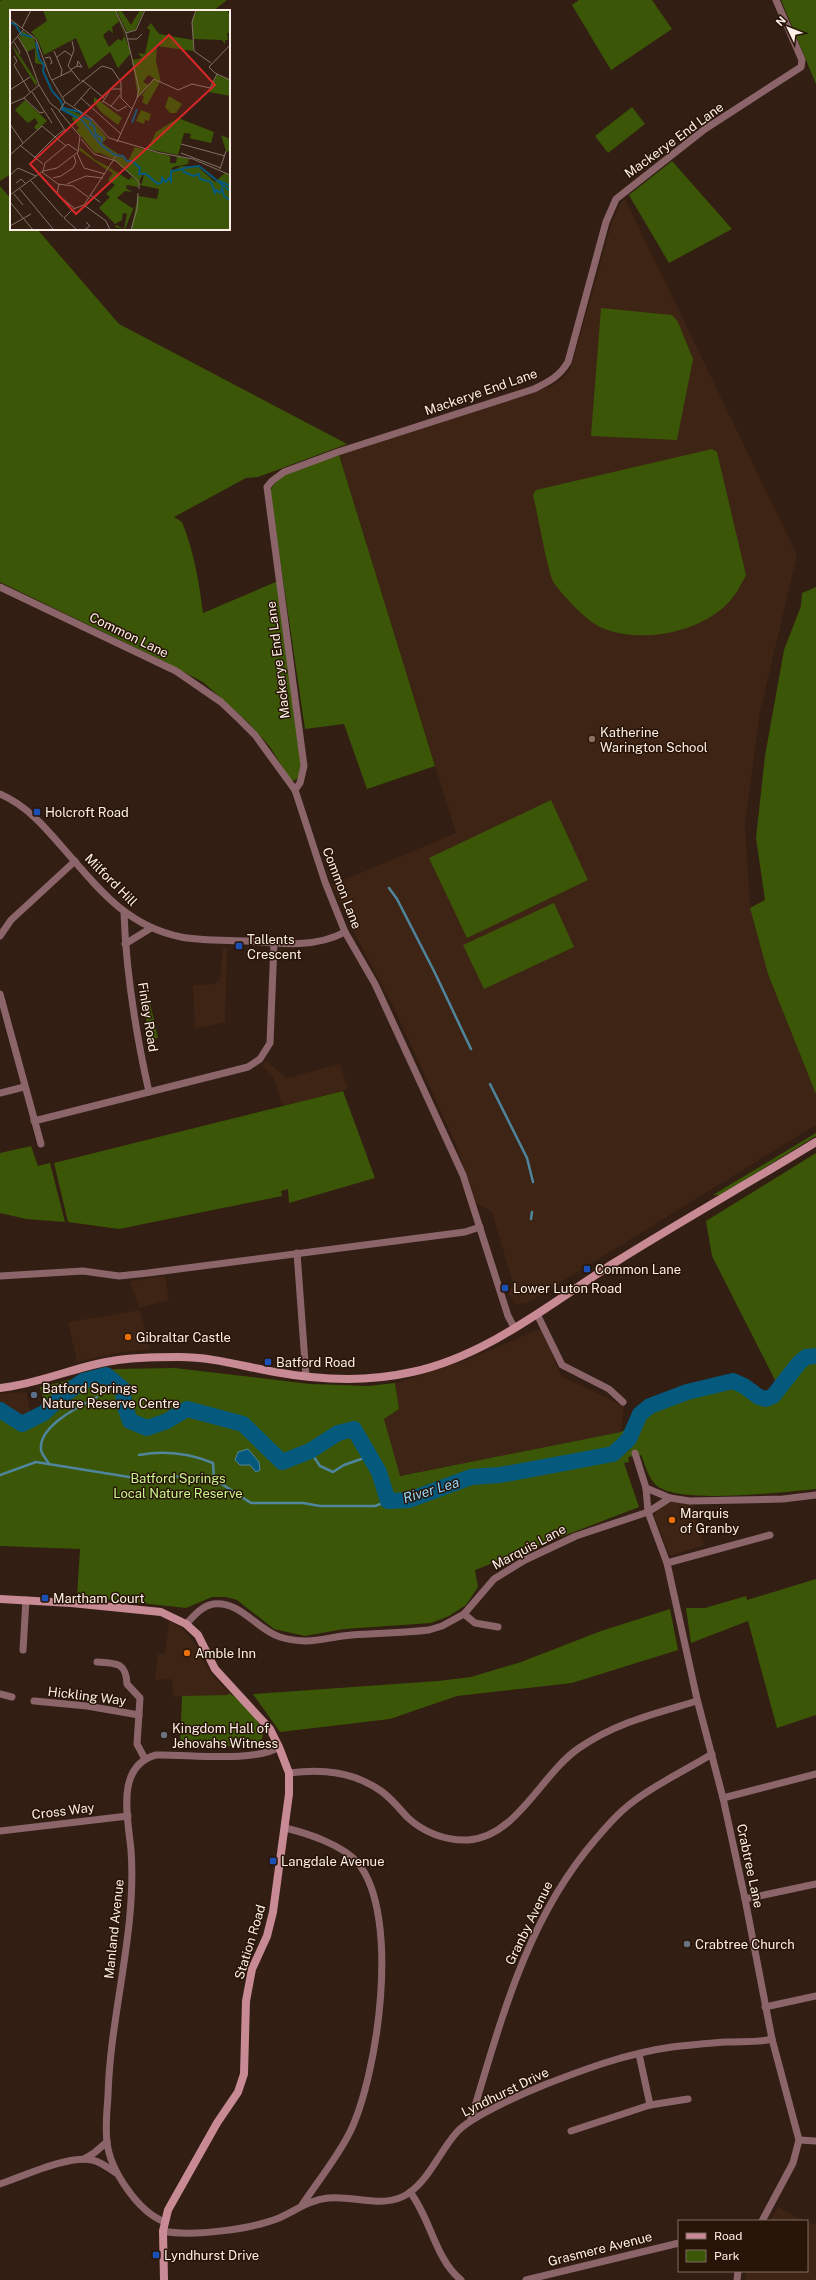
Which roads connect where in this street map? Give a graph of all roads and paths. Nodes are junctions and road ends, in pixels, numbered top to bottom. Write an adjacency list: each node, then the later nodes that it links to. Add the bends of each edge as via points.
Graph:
1 (776, 0): 3 (street, Mackerye End Lane, via 802,60 801,67 705,129 616,199 606,222 568,362 562,372 534,389 284,472 267,487 304,766 300,783)
2 (0, 587): 3 (street, Common Lane, via 192,681 221,702 255,735)
3 (295, 790): 9 (street, Common Lane, via 325,882)
4 (0, 794): 5 (street, Milford Hill, via 18,802 37,818)
5 (75, 861): 6 (street, Milford Hill); 7 (street)
6 (124, 913): 8 (street, Milford Hill); 12 (street, Finley Road)
7 (2, 928): 10 (street)
8 (151, 928): 11 (street, Milford Hill, via 183,938); 12 (street)
9 (345, 932): 11 (street, Milford Hill, via 321,942); 20 (street, Common Lane, via 375,984 426,1093 463,1176)
10 (0, 936)
11 (274, 943): 15 (street, via 270,1043 260,1058 248,1067)
12 (125, 944): 15 (street, Finley Road)
13 (0, 994): 14 (street)
14 (24, 1087): 16 (street); 17 (street)
15 (149, 1092): 17 (street)
16 (0, 1093)
17 (34, 1121): 19 (street)
18 (816, 1142): 23 (main road, via 616,1262)
19 (41, 1144)
20 (480, 1227): 21 (street, via 465,1232); 24 (street, Common Lane, via 508,1316)
21 (297, 1253): 22 (street, via 119,1276 83,1271); 25 (street)
22 (0, 1276)
23 (537, 1314): 24 (main road); 27 (street, via 562,1365 609,1389)
24 (514, 1327): 25 (main road, via 462,1355 412,1372 370,1378)
25 (306, 1376): 26 (main road, via 274,1372 209,1357 177,1357 112,1361 27,1384)
26 (0, 1388)
27 (624, 1402)
28 (635, 1453): 29 (street, Crabtree Lane)
29 (646, 1488): 31 (street); 32 (street, Crabtree Lane)
30 (816, 1495): 31 (street, via 779,1499 690,1501)
31 (670, 1498): 32 (street, Marquis Lane)
32 (648, 1512): 34 (street, Crabtree Lane); 37 (street, Marquis Lane, via 576,1536 525,1560 494,1579)
33 (770, 1535): 34 (street)
34 (667, 1563): 45 (street, Crabtree Lane)
35 (0, 1599): 36 (main road, Station Road)
36 (26, 1600): 38 (main road, Station Road, via 161,1612); 40 (street)
37 (464, 1614): 38 (street, Marquis Lane, via 429,1630 353,1635 311,1642 276,1636 226,1605 214,1604 205,1607); 39 (street, via 476,1623)
38 (186, 1624): 47 (main road, Station Road, via 198,1635 215,1669 270,1729)
39 (498, 1627)
40 (23, 1650)
41 (97, 1662): 46 (street, via 115,1663 123,1667 127,1684 140,1698)
42 (0, 1694): 43 (street)
43 (12, 1697)
44 (34, 1701): 46 (street, Hickling Way)
45 (697, 1701): 48 (street, Crabtree Lane); 50 (street, via 636,1718 596,1737 564,1759 502,1828 474,1839 457,1840 425,1830 382,1791 352,1776 322,1770)
46 (139, 1714): 49 (street, Hickling Way, via 137,1744)
47 (279, 1746): 49 (street, via 267,1753 250,1756 156,1755); 50 (main road, Station Road)
48 (712, 1754): 52 (street, Crabtree Lane); 64 (street, Granby Avenue, via 649,1791 622,1811 588,1848 560,1886 521,1964)
49 (145, 1759): 53 (street, Manland Avenue, via 134,1771 128,1784)
50 (289, 1773): 54 (main road, Station Road)
51 (816, 1774): 52 (street)
52 (723, 1798): 57 (street, Crabtree Lane)
53 (128, 1816): 55 (street, Cross Way); 68 (street, Manland Avenue, via 132,1871 130,1913 109,2059)
54 (285, 1828): 73 (street, via 317,1838 357,1862 374,1894 382,1944 374,2043 360,2107 340,2150); 75 (main road, Station Road, via 273,1912 267,1936 252,1969 246,2001 244,2074 238,2092 187,2176 168,2210)
55 (0, 1831)
56 (816, 1884): 57 (street)
57 (745, 1899): 59 (street, Crabtree Lane)
58 (816, 1996): 59 (street)
59 (765, 2007): 60 (street, Crabtree Lane)
60 (772, 2039): 61 (street, Lyndhurst Drive, via 709,2043); 66 (street, Crabtree Lane)
61 (639, 2054): 63 (street); 64 (street, Lyndhurst Drive, via 602,2064 542,2086)
62 (688, 2099): 63 (street)
63 (650, 2105): 65 (street)
64 (471, 2120): 72 (street, Lyndhurst Drive, via 450,2140)
65 (571, 2131)
66 (799, 2140): 67 (street); 74 (street, Crabtree Lane, via 793,2163)
67 (816, 2141)
68 (107, 2142): 69 (street); 70 (street, Manland Avenue)
69 (84, 2159): 70 (street, via 100,2163); 71 (street)
70 (116, 2173): 75 (street, Manland Avenue, via 134,2197 156,2218)
71 (0, 2184)
72 (410, 2192): 73 (street, Lyndhurst Drive, via 400,2198 380,2202 327,2198); 79 (street, via 423,2212 447,2266)
73 (302, 2206): 76 (street, Lyndhurst Drive, via 276,2219 243,2227 183,2233)
74 (763, 2220)
75 (165, 2222): 76 (main road, Station Road)
76 (163, 2231): 78 (main road, Station Road)
77 (678, 2243): 80 (street, Grasmere Avenue)
78 (164, 2280)
79 (461, 2280)
80 (526, 2280)

